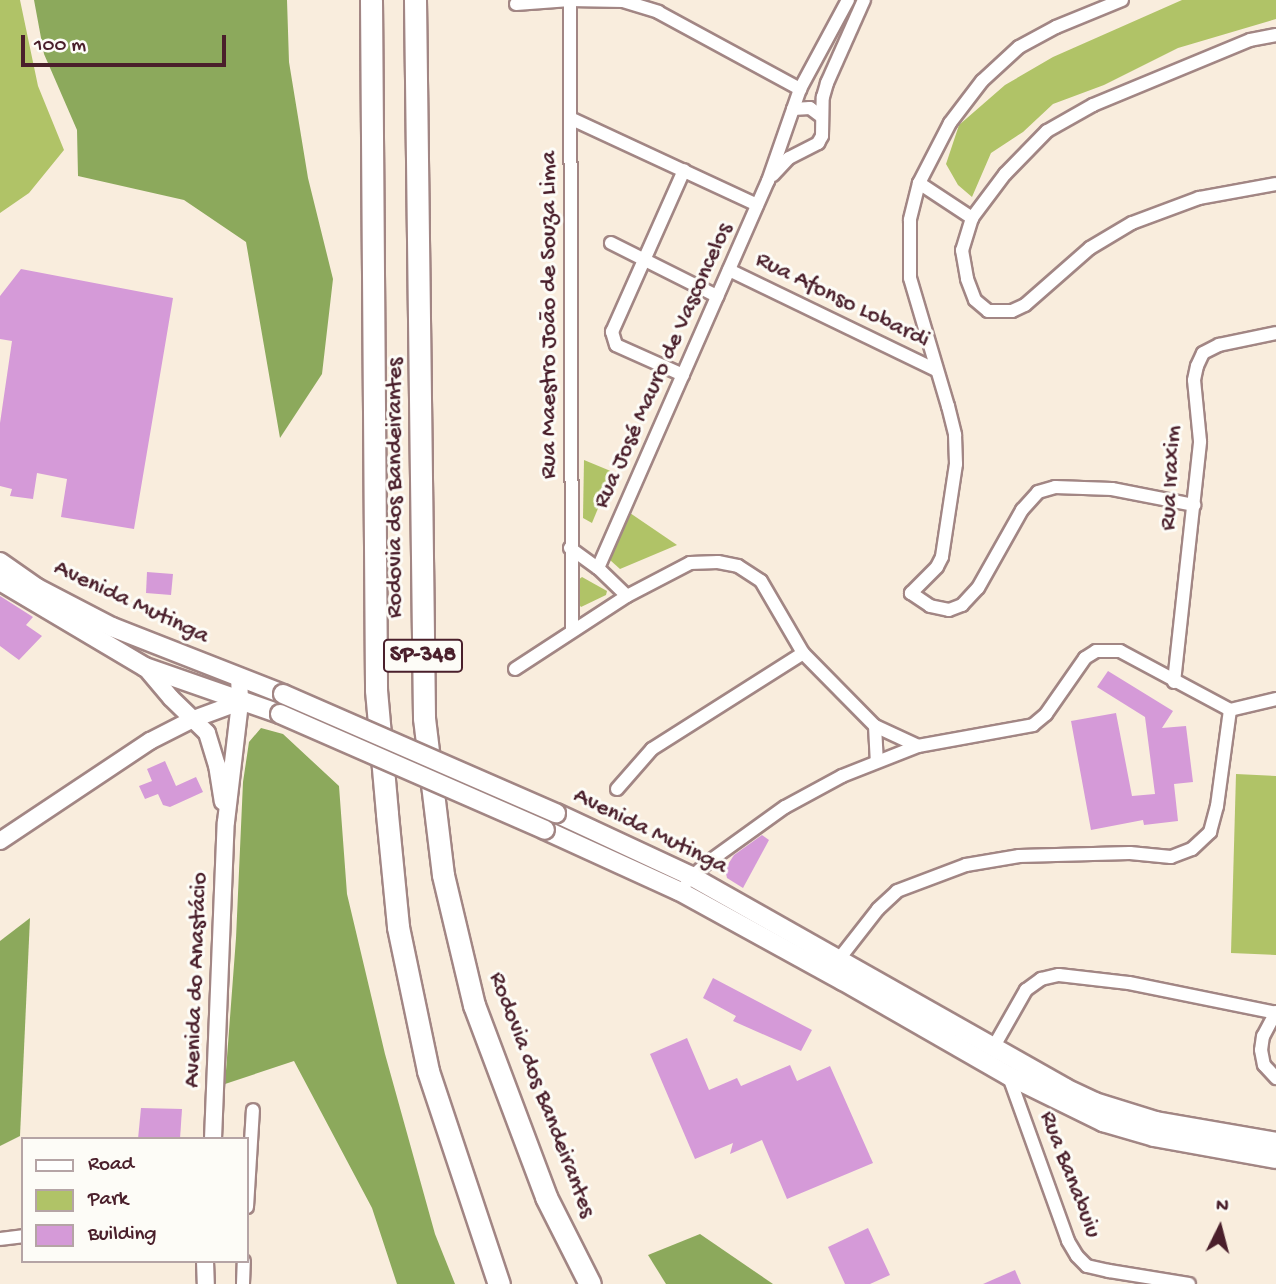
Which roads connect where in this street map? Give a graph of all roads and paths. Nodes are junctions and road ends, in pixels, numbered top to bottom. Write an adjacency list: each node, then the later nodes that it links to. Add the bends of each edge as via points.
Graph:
1 (372, 0): 70 (highway, Rodovia dos Bandeirantes / SP-348, via 376,690 398,927 428,1071)
2 (415, 0): 71 (highway, Rodovia dos Bandeirantes / SP-348, via 424,718 443,875 474,1005 547,1196)
3 (570, 0): 7 (street); 9 (street, via 623,1 658,12); 12 (street, Rua Maestro João de Souza Lima)
4 (848, 0): 9 (street, Rua José Mauro de Vasconcelos)
5 (864, 0): 11 (street, Rua José Mauro de Vasconcelos, via 827,83)
6 (1122, 0): 17 (street, via 1019,47 982,80 950,123)
7 (516, 4)
8 (1276, 35): 20 (street, via 1250,40 1093,104 1047,131 1005,174)
9 (800, 89): 10 (street, Rua José Mauro de Vasconcelos)
10 (793, 109): 11 (street, via 810,108); 13 (street, Rua José Mauro de Vasconcelos)
11 (822, 117): 14 (street, Rua José Mauro de Vasconcelos, via 822,136)
12 (572, 119): 15 (street); 29 (street, Rua Maestro João de Souza Lima)
13 (784, 132): 14 (street, via 793,144); 16 (street, Rua José Mauro de Vasconcelos)
14 (808, 148): 16 (street, Rua José Mauro de Vasconcelos, via 782,164)
15 (684, 170): 19 (street); 22 (street)
16 (768, 181): 19 (street, Rua José Mauro de Vasconcelos)
17 (919, 183): 20 (street); 26 (street, via 911,220 910,278)
18 (1276, 184): 20 (street, via 1199,198 1132,223 1090,248 1012,312 988,310 975,300 962,250)
19 (757, 205): 23 (street, Rua José Mauro de Vasconcelos)
20 (972, 218)
21 (611, 243): 22 (street)
22 (644, 258): 24 (street); 27 (street, via 612,339 616,345)
23 (729, 270): 24 (street, Rua José Mauro de Vasconcelos); 26 (street, Rua Afonso Lobardi)
24 (717, 296): 27 (street, Rua José Mauro de Vasconcelos)
25 (1276, 333): 28 (street, Rua Iraxim, via 1203,353 1194,380 1200,441)
26 (936, 370): 28 (street, via 955,435 956,464 942,557 911,593 930,606 949,610 962,605 978,588 1022,510 1038,492 1055,486 1083,486)
27 (683, 375): 31 (street, Rua José Mauro de Vasconcelos)
28 (1194, 505): 40 (street, Rua Iraxim)
29 (570, 548): 31 (street); 34 (street, Rua Maestro João de Souza Lima)
30 (0, 562): 36 (main road, Avenida Mutinga, via 88,615)
31 (598, 568): 33 (street)
32 (0, 581): 37 (main road, Avenida Mutinga)
33 (627, 596): 34 (street); 35 (street, via 690,563 738,566 761,581)
34 (572, 631): 38 (street)
35 (803, 653): 45 (street); 48 (street, via 652,749)
36 (199, 662): 37 (main road, via 162,657); 39 (main road, Avenida Mutinga)
37 (145, 667): 42 (main road, Avenida Mutinga); 44 (main road, Avenida do Anastácio)
38 (515, 669)
39 (239, 677): 42 (main road, Avenida do Anastácio); 51 (main road, Avenida Mutinga, bridge)
40 (1174, 682): 43 (street); 46 (street, via 1120,651 1096,651 1085,658 1033,725)
41 (1276, 699): 43 (street)
42 (240, 702): 44 (main road); 49 (main road, Avenida do Anastácio); 52 (main road, Avenida Mutinga, bridge, via 280,714)
43 (1230, 710): 54 (street, via 1210,832 1192,849 1171,857 1130,853 1019,856 966,865 897,891)
44 (191, 720): 49 (main road, Avenida do Anastácio, via 211,741); 50 (main road, via 150,741)
45 (875, 726): 46 (street); 47 (street)
46 (918, 746): 47 (street)
47 (877, 760): 51 (street, via 785,807)
48 (617, 789)
49 (226, 822): 60 (main road, Avenida do Anastácio)
50 (0, 841)
51 (691, 876): 52 (street); 54 (main road, Avenida Mutinga)
52 (679, 891): 53 (main road, Avenida Mutinga)
53 (804, 959): 54 (street); 57 (main road, Avenida Mutinga)
54 (839, 960): 56 (main road, Avenida Mutinga)
55 (1276, 1012): 56 (street, via 1129,983 1059,975 1041,979 1026,990); 58 (street, via 1261,1050 1264,1065)
56 (993, 1048): 57 (street, Rua Banabuiu); 61 (main road, Avenida Mutinga, via 1095,1102 1156,1121)
57 (1009, 1076): 62 (main road, Avenida Mutinga, via 1102,1122 1154,1137); 72 (street, Rua Banabuiu, via 1077,1256 1087,1266)
58 (1276, 1078)
59 (253, 1110): 63 (street)
60 (213, 1137)
61 (1276, 1142)
62 (1276, 1159)
63 (248, 1191)
64 (21, 1236): 65 (street)
65 (0, 1240)
66 (205, 1263): 68 (main road)
67 (244, 1263): 69 (street)
68 (206, 1284)
69 (243, 1284)
70 (499, 1284)
71 (590, 1284)
72 (1189, 1284)

